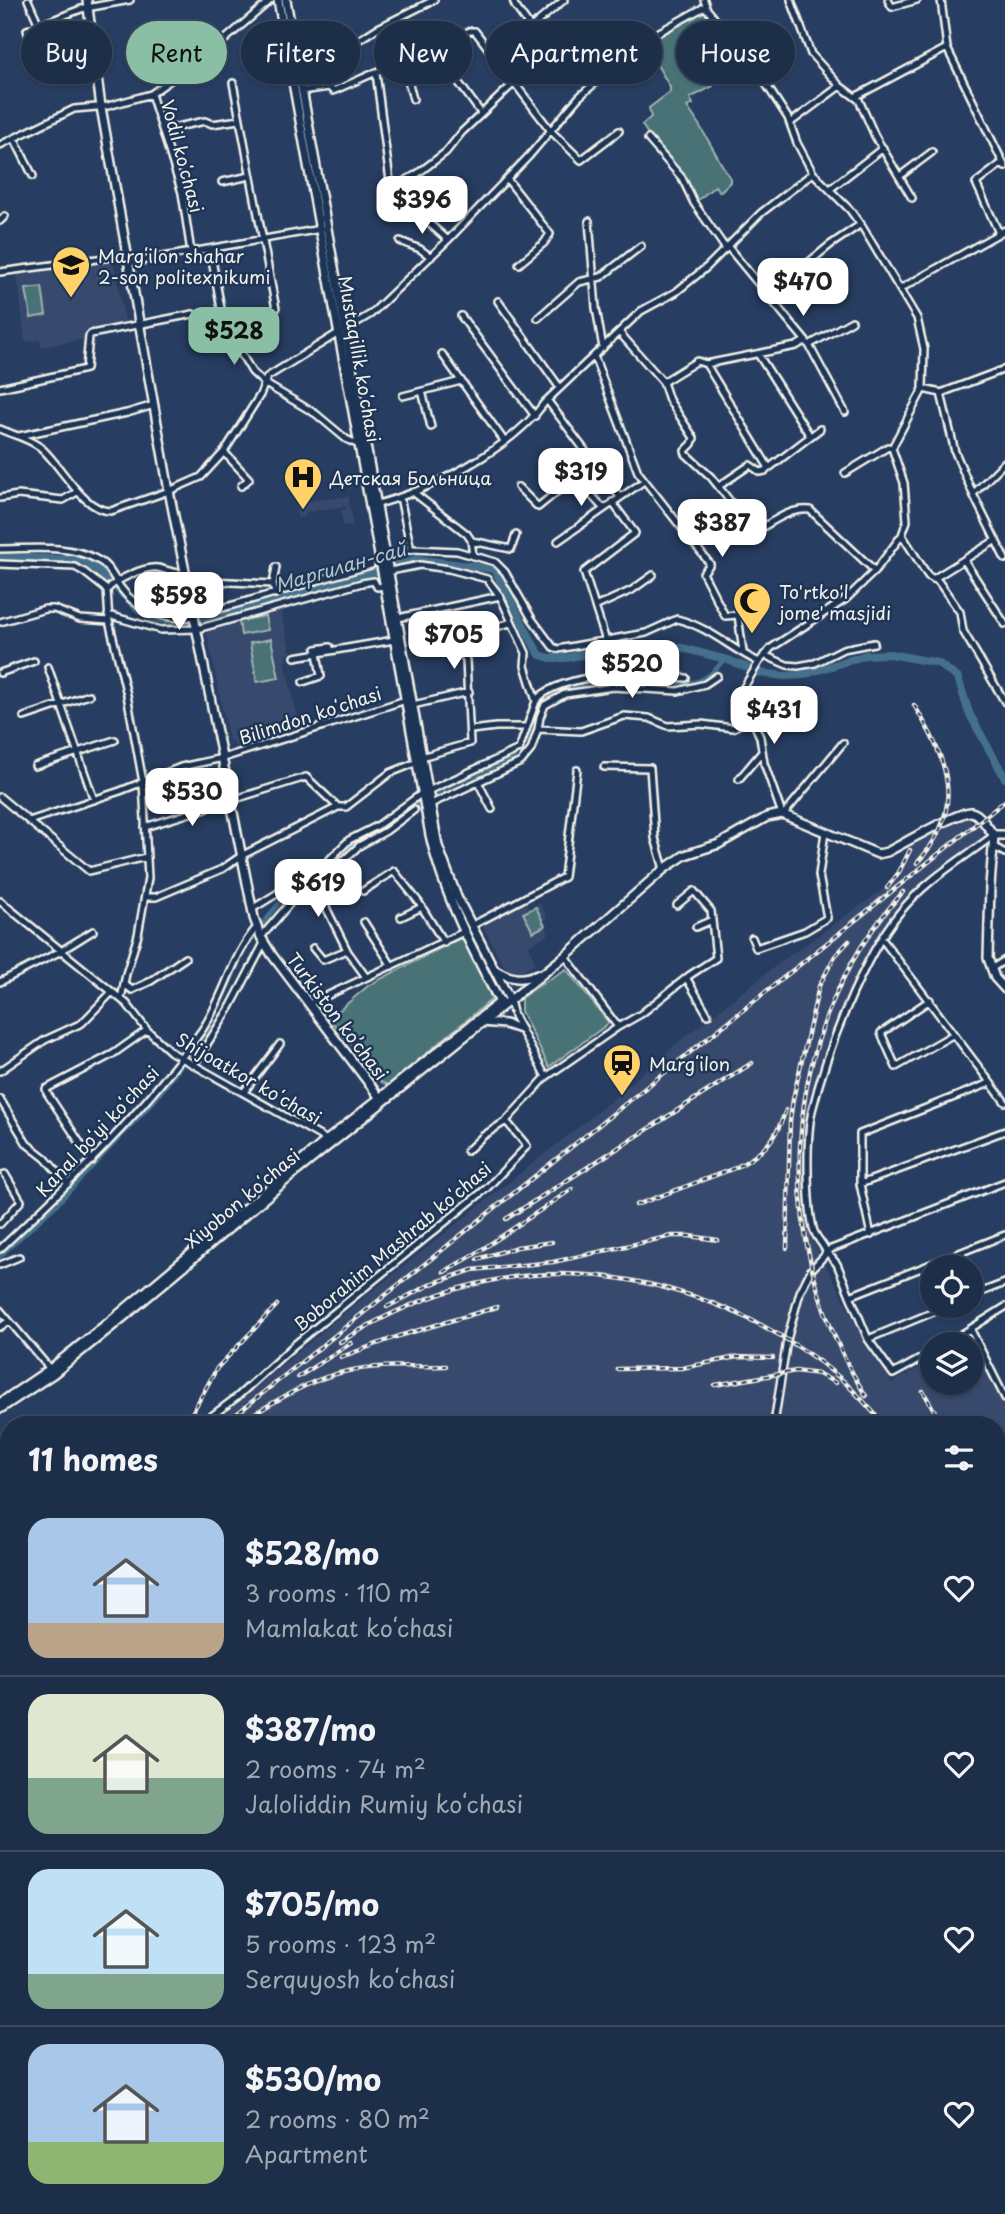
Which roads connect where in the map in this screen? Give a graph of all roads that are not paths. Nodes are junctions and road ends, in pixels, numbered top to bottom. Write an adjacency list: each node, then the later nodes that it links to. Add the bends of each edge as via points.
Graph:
1 (28, 0): 15 (street)
2 (130, 0): 14 (street)
3 (271, 0): 31 (street, Vodil koʻchasi)
4 (278, 0): 58 (main road, Mustaqillik koʻchasi)
5 (286, 0): 30 (main road, Mustaqillik koʻchasi)
6 (434, 0): 20 (street)
7 (513, 0): 17 (street)
8 (564, 0): 18 (street)
9 (791, 0): 29 (street, via 811,54)
10 (888, 0): 11 (street, via 892,7)
11 (917, 0)
12 (941, 0): 22 (street)
13 (705, 3): 37 (street, via 753,64); 39 (street, via 643,41 579,97)
14 (88, 4): 16 (street); 34 (main road, Turkiston ko’chasi)
15 (37, 21)
16 (50, 21)
17 (525, 21)
18 (538, 21)
19 (472, 31): 21 (street)
20 (360, 39)
21 (486, 46)
22 (947, 48): 32 (street); 46 (street)
23 (374, 74): 30 (street, via 333,91 329,87)
24 (233, 83): 36 (street)
25 (377, 84): 53 (street)
26 (409, 84): 33 (street)
27 (459, 84): 35 (street)
28 (513, 84): 35 (street); 39 (street)
29 (840, 86): 32 (street); 37 (street)
30 (301, 91): 82 (main road, Mustaqillik koʻchasi)
31 (151, 94): 34 (street); 38 (street, Vodil koʻchasi)
32 (855, 97): 44 (street)
33 (413, 99)
34 (102, 107): 41 (street, via 74,110); 68 (main road, Turkiston ko’chasi)
35 (481, 113): 53 (street, via 446,152)
36 (239, 120): 38 (street); 49 (street)
37 (790, 123): 47 (street)
38 (163, 130): 66 (street, Vodil koʻchasi, via 182,192)
39 (551, 131): 40 (street, via 581,160); 51 (street)
40 (619, 131)
41 (15, 138): 43 (street); 48 (street)
42 (648, 139): 64 (street, via 682,178)
43 (0, 145)
44 (883, 148): 50 (street); 54 (street)
45 (932, 152): 50 (street)
46 (1003, 165): 59 (street, via 976,183)
47 (813, 173): 54 (street); 64 (street, via 761,213)
48 (33, 176)
49 (250, 176): 52 (street); 60 (street)
50 (900, 176): 55 (street)
51 (507, 179): 61 (street); 69 (street, via 550,234)
52 (222, 182)
53 (391, 189): 61 (street)
54 (830, 189): 57 (street)
55 (912, 198)
56 (589, 220): 72 (street)
57 (861, 224): 70 (street); 73 (street)
58 (321, 229): 60 (street); 82 (main road, Mustaqillik koʻchasi)
59 (1002, 231): 73 (street)
60 (262, 239): 65 (street); 75 (street)
61 (448, 240): 67 (street)
62 (400, 241): 67 (street)
63 (640, 246): 72 (street)
64 (727, 248): 83 (street); 85 (street)
65 (210, 249): 66 (street); 77 (street)
66 (191, 252): 68 (street)
67 (431, 257): 82 (street, via 371,314)
68 (128, 259): 71 (street); 81 (main road, Turkiston ko’chasi)
69 (519, 264)
70 (798, 271)
71 (0, 272)
72 (595, 279): 79 (street, via 579,282); 86 (street)
73 (900, 289): 97 (street, via 921,332)
74 (498, 301): 96 (street)
75 (276, 309)
76 (193, 314): 81 (street)
77 (222, 314)
78 (461, 316): 104 (street)
79 (537, 318)
80 (852, 321): 85 (street)
81 (140, 324): 95 (street, via 89,335 84,370); 102 (main road, Turkiston ko’chasi)
82 (343, 331): 94 (street, via 277,369); 111 (main road, Mustaqillik koʻchasi); 129 (main road, Mustaqillik koʻchasi)
83 (619, 332): 86 (street); 93 (street)
84 (229, 333): 94 (street, via 252,372)
85 (807, 343): 88 (street); 103 (street)
86 (603, 348): 89 (street)
87 (442, 354): 92 (street)
88 (758, 354): 90 (street); 109 (street)
89 (594, 356): 96 (street); 117 (street)
90 (706, 364): 93 (street, via 697,361); 115 (street)
91 (1005, 369): 99 (street)
92 (461, 381): 98 (street); 110 (street)
93 (663, 382): 119 (street, via 694,438 686,454)
94 (264, 383): 111 (street); 113 (street)
95 (0, 388)
96 (560, 388): 101 (street)
97 (923, 389): 99 (street); 112 (street)
98 (422, 391): 100 (street); 105 (street)
99 (941, 393): 124 (street, via 955,452)
100 (402, 396)
101 (547, 400): 104 (street); 126 (street)
102 (154, 405): 108 (street); 121 (main road, Turkiston ko’chasi)
103 (845, 412)
104 (535, 416): 110 (street)
105 (431, 427)
106 (0, 429): 108 (street)
107 (820, 429): 109 (street)
108 (19, 436): 122 (street, via 53,459)
109 (810, 436): 115 (street)
110 (505, 442): 123 (street)
111 (359, 445): 129 (main road, Mustaqillik koʻchasi)
112 (892, 449): 116 (street, via 888,447); 132 (street, via 904,483 907,521)
113 (224, 452): 118 (street, via 248,479); 121 (street, via 201,477)
114 (1005, 462): 124 (street)
115 (769, 468): 119 (street, via 760,472 750,465)
116 (845, 473)
117 (644, 481): 126 (street); 171 (street, via 710,564 703,573 725,616 738,615)
118 (241, 486)
119 (719, 486): 146 (street, via 754,532 773,519 810,510)
120 (519, 487): 130 (street, via 538,507 575,477)
121 (169, 491): 122 (street, via 107,512); 149 (main road, Turkiston ko’chasi)
122 (77, 492): 127 (street, via 63,500 18,495)
123 (413, 492): 125 (street); 134 (street)
124 (973, 494): 136 (street)
125 (400, 497): 129 (street); 138 (street)
126 (620, 497): 128 (street)
127 (0, 499)
128 (612, 502): 130 (street); 157 (street, via 635,533 584,572)
129 (374, 505): 141 (main road, Mustaqillik koʻchasi)
130 (603, 508): 135 (street)
131 (516, 534): 134 (street, via 511,548)
132 (902, 535): 146 (street); 150 (street)
133 (1005, 535): 136 (street)
134 (472, 541): 139 (street)
135 (558, 541)
136 (997, 541): 140 (street); 142 (street)
137 (0, 549): 151 (street, via 86,554 107,565)
138 (411, 550): 139 (street); 141 (street)
139 (473, 556): 166 (street, via 495,562 505,572 553,647 563,650)
140 (1005, 559)
141 (385, 560): 147 (main road, Mustaqillik koʻchasi)
142 (964, 560): 150 (street); 163 (street)
143 (0, 564): 154 (street, via 75,568)
144 (371, 565): 155 (street)
145 (276, 567): 152 (street)
146 (876, 571): 172 (street, via 846,599 782,639)
147 (388, 574): 153 (main road, Mustaqillik koʻchasi); 156 (street, via 420,565 449,569 484,577); 160 (main road, Mustaqillik koʻchasi)
148 (653, 575): 157 (street)
149 (186, 576): 151 (street, via 156,568); 152 (street); 158 (main road, Turkiston ko’chasi)
150 (933, 579): 185 (street, via 960,611 963,631)
151 (115, 581): 154 (street); 158 (street, via 152,612 178,619)
152 (273, 584): 155 (street)
153 (385, 586): 164 (street, via 377,587 374,581 362,583); 165 (main road, Mustaqillik koʻchasi)
154 (108, 589): 159 (street)
155 (275, 594): 158 (street, via 214,610 202,608)
156 (500, 596): 160 (street); 162 (street)
157 (597, 606): 166 (street)
158 (195, 616): 164 (main road, Turkiston ko’chasi)
159 (108, 618): 161 (street, via 79,619 45,609); 164 (street, via 161,630); 202 (street)
160 (398, 618): 183 (main road, Mustaqillik koʻchasi)
161 (0, 622)
162 (512, 622): 181 (street, via 468,636 459,646 466,660); 184 (street, via 526,653 525,666)
163 (1005, 624)
164 (197, 629): 196 (main road, Turkiston ko’chasi)
165 (394, 640): 169 (street); 183 (main road, Mustaqillik koʻchasi)
166 (606, 641): 171 (street, via 646,633 677,619 705,629)
167 (874, 643): 172 (street, via 798,666)
168 (337, 645): 169 (street)
169 (330, 649): 170 (street)
170 (316, 651): 173 (street); 180 (street, via 321,676)
171 (743, 652): 175 (street)
172 (764, 656): 175 (street)
173 (295, 657)
174 (34, 661): 177 (street)
175 (758, 664): 187 (street, via 743,694)
176 (48, 667): 186 (street)
177 (0, 673)
178 (717, 676): 190 (street, via 678,691 613,687 565,694 542,709)
179 (686, 678): 184 (street, via 652,673 580,679 553,686)
180 (303, 682)
181 (469, 692): 183 (street, Bilimdon koʻchasi); 191 (street)
182 (89, 695): 186 (street)
183 (410, 701): 196 (street, Bilimdon koʻchasi); 197 (main road, Mustaqillik koʻchasi)
184 (536, 701): 189 (street)
185 (1005, 702)
186 (61, 705): 188 (street); 194 (street)
187 (749, 714): 190 (street, via 733,728 668,726 649,718 624,716 581,731); 195 (street, via 760,737)
188 (24, 717)
189 (527, 727): 191 (street); 204 (street, via 519,749)
190 (538, 729): 203 (street, via 522,762)
191 (471, 730): 197 (street, via 469,744)
192 (115, 740): 194 (street)
193 (843, 743): 212 (street)
194 (77, 752): 198 (street); 206 (street)
195 (761, 753): 201 (street); 212 (street)
196 (223, 758): 202 (street, Bilimdon koʻchasi); 207 (main road, Turkiston ko’chasi)
197 (418, 760): 204 (main road, Mustaqillik koʻchasi); 209 (street, via 390,773 354,803)
198 (35, 766)
199 (604, 767): 223 (street, via 650,768 655,838)
200 (577, 770): 234 (street, via 564,877)
201 (738, 779)
202 (144, 782): 206 (street, Bilimdon koʻchasi); 215 (street)
203 (478, 782): 208 (street); 210 (street)
204 (425, 792): 208 (main road, Mustaqillik koʻchasi); 213 (main road, Mustaqillik koʻchasi); 230 (street, via 349,840 325,864)
205 (0, 797): 214 (street)
206 (94, 800): 214 (street, Bilimdon koʻchasi)
207 (231, 800): 209 (street, via 306,777); 215 (street); 221 (main road, Turkiston ko’chasi)
208 (430, 804): 213 (main road, Mustaqillik koʻchasi)
209 (338, 807): 221 (street)
210 (492, 809)
211 (414, 810): 224 (street)
212 (783, 814): 216 (main road); 223 (main road, via 767,817)
213 (429, 815): 234 (main road, Mustaqillik koʻchasi, via 457,897); 239 (main road, Mustaqillik koʻchasi, via 436,858)
214 (29, 821): 222 (street, via 89,871)
215 (145, 827): 222 (street)
216 (825, 832): 217 (main road, via 878,854 971,812); 240 (street, via 819,875 827,918 756,948)
217 (994, 835): 218 (main road); 219 (main road); 241 (street, via 922,889)
218 (1005, 835)
219 (994, 847): 220 (street); 252 (main road, via 987,945)
220 (1005, 853)
221 (241, 856): 226 (street, via 222,869); 230 (main road, Turkiston ko’chasi)
222 (146, 858): 226 (street)
223 (664, 869): 247 (main road)
224 (314, 883): 242 (street, via 291,902); 245 (street)
225 (363, 891): 229 (street, via 393,870)
226 (146, 897): 257 (street)
227 (0, 901): 246 (street, Shijoatkor koʻchasi)
228 (677, 905): 232 (street, via 694,891 709,907)
229 (422, 907): 231 (street); 243 (street)
230 (252, 909): 235 (main road, Turkiston ko’chasi)
231 (401, 917)
232 (712, 920): 236 (street); 255 (street, via 716,958)
233 (364, 922): 250 (street)
234 (472, 925): 238 (main road, Mustaqillik koʻchasi)
235 (257, 927): 242 (main road, Turkiston ko’chasi); 273 (street, Kanal boʻyi koʻchasi, via 240,950 203,1029)
236 (696, 927)
237 (93, 931): 246 (street)
238 (478, 934): 239 (main road); 251 (main road, Mustaqillik koʻchasi)
239 (468, 935): 243 (street); 264 (main road, Mustaqillik koʻchasi)
240 (752, 938)
241 (882, 939): 262 (street); 295 (street, via 839,1030 812,1112 808,1145 813,1226)
242 (262, 940): 263 (main road, Turkiston ko’chasi); 274 (street, via 231,1006)
243 (444, 943): 250 (street)
244 (313, 948): 245 (street, via 323,960)
245 (347, 950): 254 (street)
246 (61, 951): 256 (street); 259 (street, Shijoatkor koʻchasi)
247 (565, 956): 253 (main road); 268 (street)
248 (185, 958): 257 (street, via 132,990)
249 (1005, 960): 252 (street)
250 (392, 966): 254 (street)
251 (492, 967): 253 (main road, via 514,979); 260 (main road, Mustaqillik koʻchasi)
252 (991, 969): 258 (main road)
253 (545, 971): 260 (main road)
254 (366, 977): 263 (street)
255 (687, 979): 266 (street); 268 (street)
256 (0, 982)
257 (124, 984): 261 (street)
258 (1005, 989)
259 (112, 992): 261 (street, Shijoatkor koʻchasi); 275 (street, via 82,1023 46,1040)
260 (509, 998): 264 (main road); 265 (street)
261 (121, 999): 270 (street, Shijoatkor koʻchasi)
262 (930, 1000): 271 (street); 271 (street, via 881,1034 896,1068)
263 (309, 1004): 280 (main road, Turkiston ko’chasi)
264 (501, 1004): 265 (street); 267 (main road, Xiyobon koʻchasi); 280 (main road, Xiyobon koʻchasi)
265 (512, 1013): 269 (street)
266 (708, 1016)
267 (481, 1022): 269 (main road); 280 (main road, Xiyobon koʻchasi)
268 (618, 1027): 276 (street)
269 (520, 1029): 276 (street)
270 (147, 1030): 273 (street, Shijoatkor koʻchasi); 286 (street, via 113,1054 46,1089)
271 (954, 1034): 277 (street)
272 (280, 1044): 278 (street)
273 (180, 1057): 274 (street, Shijoatkor koʻchasi); 286 (street, Kanal boʻyi koʻchasi, via 140,1110)
274 (195, 1063): 278 (street, Shijoatkor koʻchasi)
275 (0, 1071)
276 (546, 1077): 282 (street)
277 (990, 1083): 281 (street); 290 (street, via 861,1132)
278 (244, 1092): 284 (street, Shijoatkor koʻchasi)
279 (0, 1099): 289 (street, via 27,1144)
280 (382, 1100): 284 (main road, Xiyobon koʻchasi); 304 (main road, Xiyobon koʻchasi)
281 (1005, 1102)
282 (506, 1121): 285 (street); 315 (street, Boborahim Mashrab koʻchasi, via 527,1146 502,1173)
283 (1005, 1132): 290 (street)
284 (327, 1140): 304 (main road, Xiyobon koʻchasi)
285 (467, 1151)
286 (92, 1161): 289 (street, Kanal boʻyi koʻchasi)
287 (5, 1174): 291 (street, via 21,1201)
288 (1005, 1182): 292 (street)
289 (68, 1184): 294 (street, Kanal boʻyi koʻchasi)
290 (860, 1184): 292 (street)
291 (0, 1224)
292 (872, 1235): 295 (street)
293 (1005, 1235): 300 (street)
294 (0, 1249)
295 (826, 1251): 300 (street); 316 (street, via 800,1292)
296 (19, 1258): 297 (street)
297 (0, 1265)
298 (1005, 1283): 299 (street)
299 (983, 1291)
300 (850, 1296): 309 (street)
301 (0, 1310): 305 (street)
302 (1004, 1310): 307 (street)
303 (920, 1318): 309 (street)
304 (116, 1320): 311 (main road, Xiyobon koʻchasi); 314 (main road, Xiyobon koʻchasi, via 53,1374)
305 (9, 1321): 306 (street); 311 (street)
306 (0, 1327)
307 (971, 1330): 308 (street); 312 (street)
308 (967, 1332)
309 (868, 1339): 310 (street, via 893,1374)
310 (920, 1359)
311 (50, 1370): 313 (main road, Xiyobon koʻchasi)
312 (1005, 1398)
313 (0, 1403)
314 (0, 1409)
315 (212, 1416)
316 (775, 1416)

